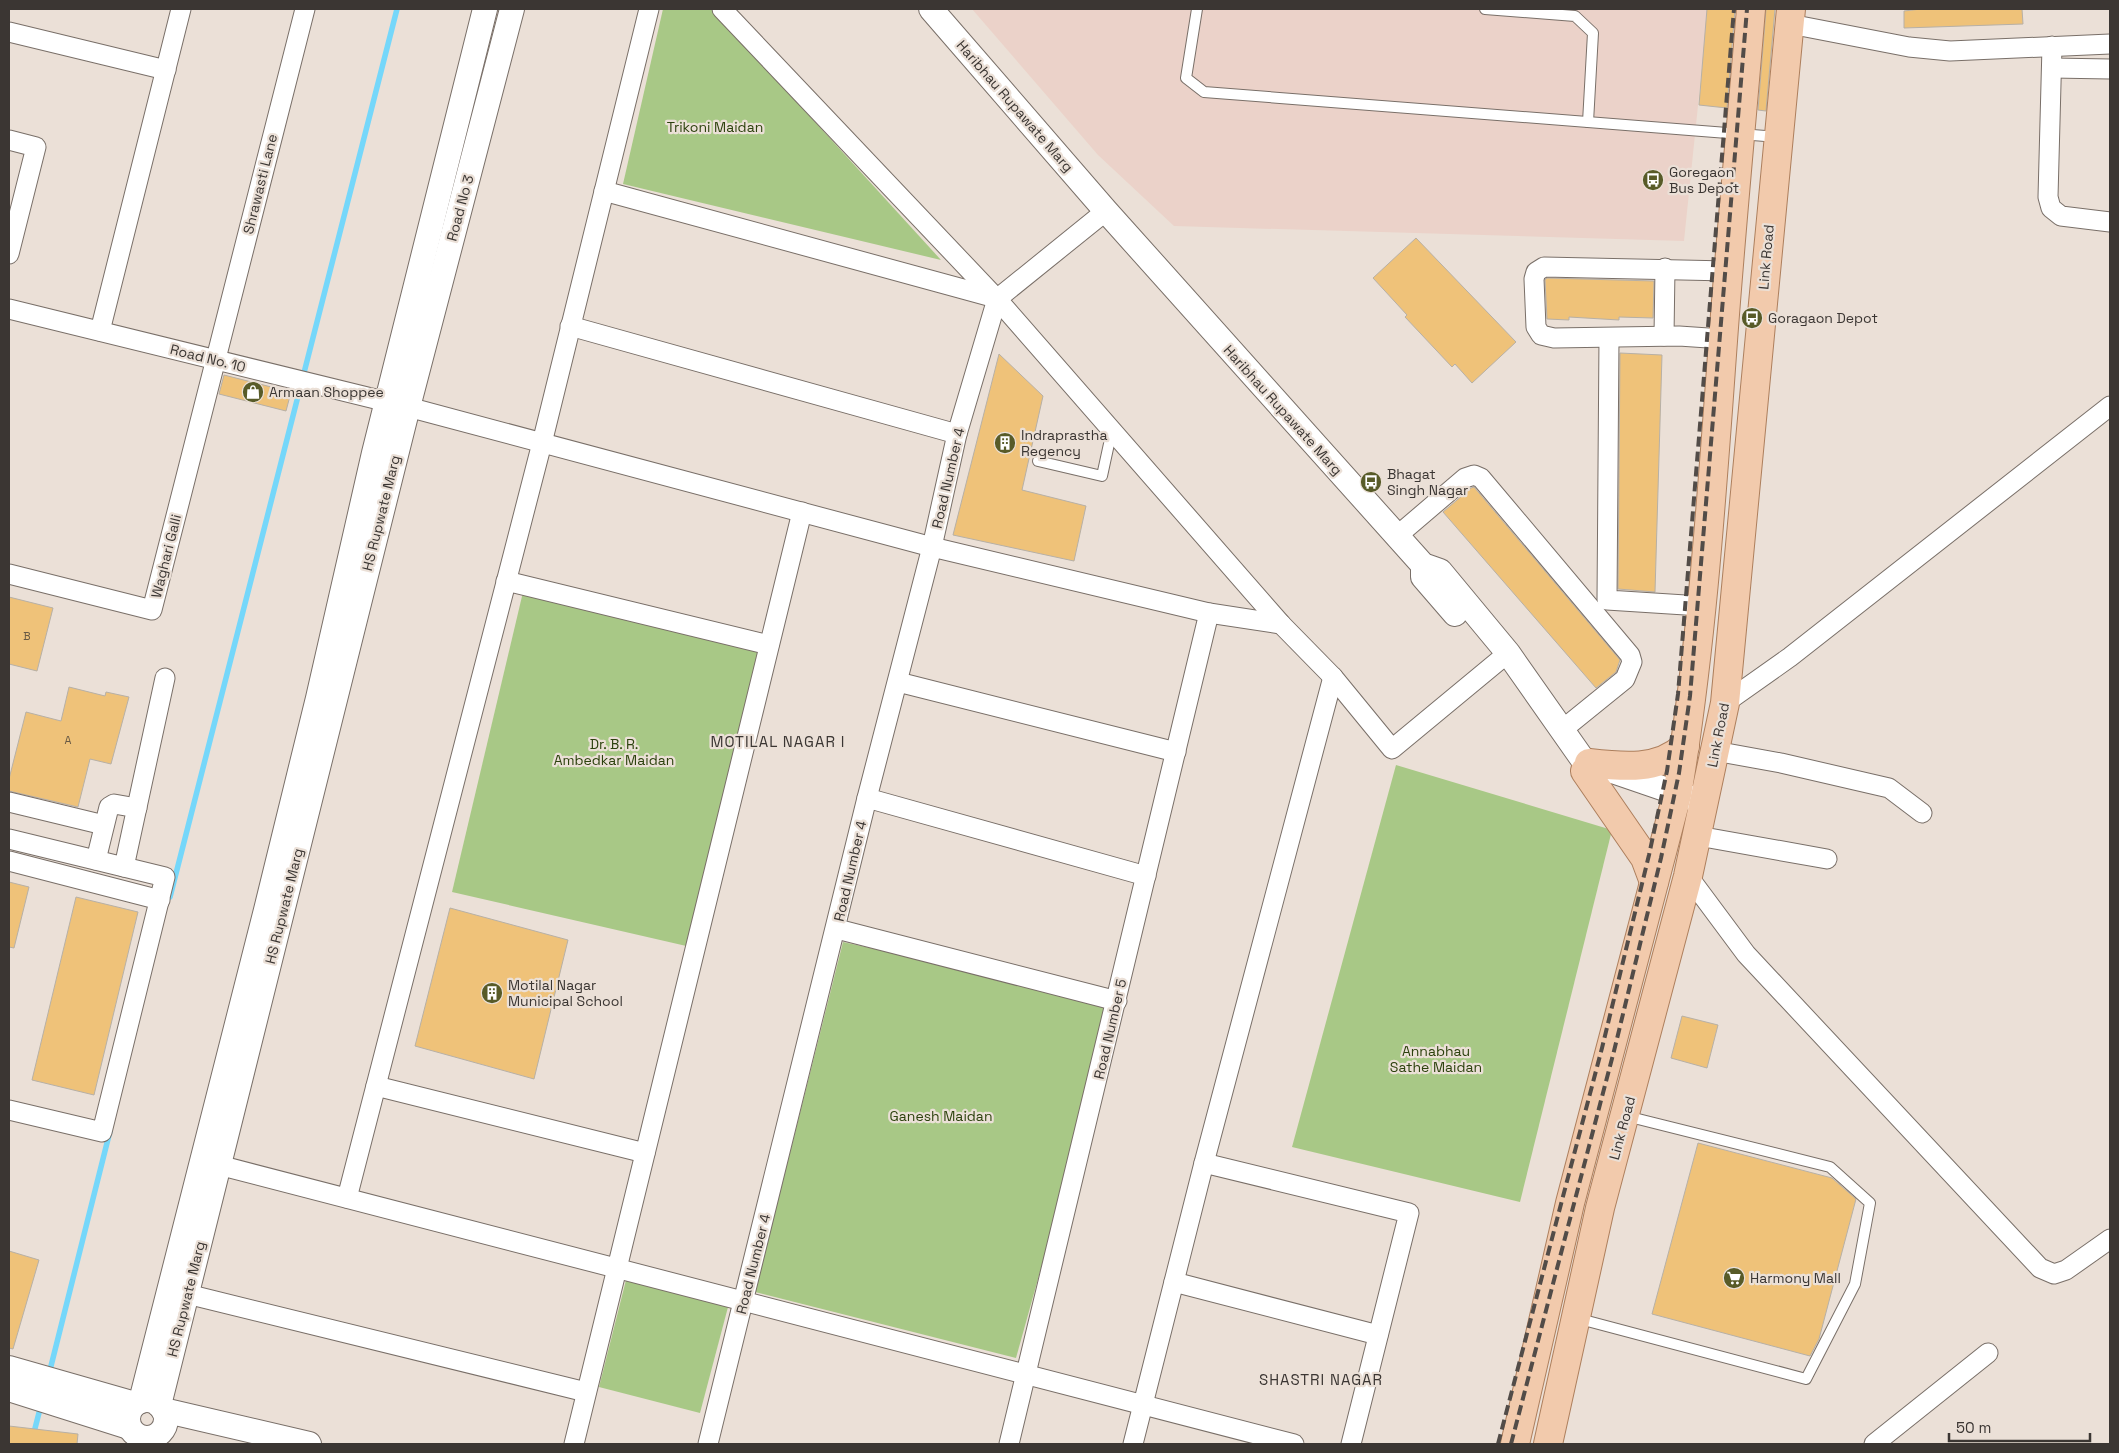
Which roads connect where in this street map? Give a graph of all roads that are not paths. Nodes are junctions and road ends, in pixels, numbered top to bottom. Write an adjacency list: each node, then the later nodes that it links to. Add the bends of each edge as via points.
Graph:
1 (181, 9): 17 (street)
2 (305, 9): 36 (street, Shrawasti Lane)
3 (485, 9): 37 (street)
4 (512, 9): 37 (street, Road No 3)
5 (650, 9): 22 (street)
6 (722, 9): 28 (street)
7 (931, 9): 23 (street, Haribhau Rupawate Marg)
8 (1197, 9): 18 (lane, via 1186,78 1204,92)
9 (1485, 9): 18 (lane, via 1575,16 1593,32)
10 (1751, 9): 19 (main road)
11 (1790, 17): 14 (street, via 1909,47 1942,50); 20 (main road, Link Road)
12 (9, 32): 17 (street)
13 (2110, 44): 14 (street)
14 (2052, 46): 15 (street)
15 (2052, 68): 16 (street); 24 (street, via 2050,208 2061,216)
16 (2110, 69)
17 (166, 70): 31 (street)
18 (1588, 122): 19 (lane)
19 (1740, 134): 20 (lane); 27 (main road)
20 (1778, 137): 32 (main road, Link Road)
21 (9, 140): 25 (street, via 36,147)
22 (604, 191): 28 (street); 30 (street)
23 (1106, 211): 28 (street); 44 (street, Haribhau Rupawate Marg)
24 (2110, 222)
25 (9, 254)
26 (1665, 268): 27 (street); 34 (street); 35 (street, via 1544,267 1536,272 1536,327 1541,335)
27 (1728, 271): 33 (main road)
28 (997, 298): 39 (street); 40 (street, Road Number 4)
29 (9, 308): 31 (street, Road No. 10)
30 (570, 326): 40 (street); 41 (street)
31 (100, 331): 36 (street, Road No. 10)
32 (1759, 333): 33 (main road); 47 (main road, Link Road)
33 (1723, 335): 34 (street); 46 (main road)
34 (1664, 336): 35 (street)
35 (1609, 338): 50 (street)
36 (216, 359): 37 (street, Road No. 10); 48 (street, Waghari Galli, via 152,610)
37 (397, 404): 41 (street, Road No. 10); 89 (street, HS Rupwate Marg)
38 (2110, 406): 59 (street, via 1790,657)
39 (1112, 430): 42 (lane, via 1102,476); 53 (street)
40 (957, 434): 45 (street, Road Number 4)
41 (542, 443): 43 (street, Road No. 10); 49 (street)
42 (1038, 461)
43 (802, 512): 45 (street, Road No. 10); 54 (street)
44 (1397, 536): 50 (street, via 1465,478 1481,478); 55 (street, Haribhau Rupawate Marg, via 1422,565 1440,571)
45 (932, 547): 52 (street, Road No. 10); 58 (street, Road Number 4)
46 (1708, 548): 47 (main road); 51 (main road)
47 (1739, 552): 59 (main road, Link Road)
48 (9, 574)
49 (506, 581): 54 (street); 85 (street)
50 (1599, 605): 51 (street); 60 (street, via 1632,662 1625,678)
51 (1701, 606): 61 (main road)
52 (1209, 612): 53 (street, Road No. 10); 63 (street, Road Number 5)
53 (1281, 624): 56 (street)
54 (769, 645): 88 (street)
55 (1502, 657): 56 (street, via 1392,748); 60 (street, Haribhau Rupawate Marg); 64 (street, via 1573,763)
56 (1333, 677): 90 (street)
57 (165, 678): 68 (street)
58 (898, 682): 63 (street); 65 (street, Road Number 4)
59 (1725, 702): 62 (main road, Link Road)
60 (1562, 730): 64 (street, Haribhau Rupawate Marg)
61 (1685, 746): 64 (main road, via 1675,756 1663,761 1623,767); 66 (main road)
62 (1715, 751): 69 (street, via 1781,762 1889,788); 70 (main road, Link Road)
63 (1176, 752): 79 (street, Road Number 5)
64 (1587, 767): 66 (street); 81 (main road, via 1645,858)
65 (868, 798): 79 (street); 83 (street, Road Number 4)
66 (1675, 800): 70 (street); 81 (main road)
67 (9, 802): 71 (street)
68 (137, 808): 71 (street, via 114,804 109,807); 77 (street)
69 (1922, 813)
70 (1702, 817): 74 (street); 80 (main road, Link Road)
71 (104, 825): 75 (street)
72 (9, 839): 73 (street)
73 (63, 852): 75 (street); 78 (street)
74 (1827, 858)
75 (96, 860): 77 (street)
76 (9, 862): 78 (street)
77 (124, 867): 82 (street, via 165,877)
78 (58, 874): 82 (street)
79 (1146, 876): 84 (street, Road Number 5)
80 (1688, 876): 87 (main road, Link Road); 92 (street, via 1746,954 2040,1268 2054,1274 2066,1270)
81 (1654, 882): 116 (main road, via 1570,1203)
82 (160, 900): 86 (street, via 102,1132)
83 (836, 929): 84 (street); 96 (street, Road Number 4)
84 (1116, 1001): 102 (street, Road Number 5)
85 (376, 1086): 88 (street); 91 (street)
86 (9, 1110)
87 (1625, 1116): 98 (main road, Link Road); 98 (lane, via 1830,1167 1870,1203 1855,1284 1806,1379)
88 (645, 1153): 93 (street)
89 (211, 1163): 91 (street); 95 (street, HS Rupwate Marg); 97 (street)
90 (1204, 1163): 94 (street); 99 (street, via 1410,1213)
91 (347, 1198): 93 (street)
92 (2110, 1239)
93 (617, 1268): 96 (street); 104 (street)
94 (1174, 1282): 99 (street); 105 (street)
95 (187, 1294): 97 (street, HS Rupwate Marg); 104 (street)
96 (744, 1301): 102 (street); 111 (street, Road Number 4)
97 (172, 1317): 106 (street, HS Rupwate Marg)
98 (1575, 1318): 117 (main road, Link Road)
99 (1378, 1335): 115 (street)
100 (1988, 1353): 118 (street)
101 (9, 1368): 103 (street)
102 (1026, 1374): 105 (street); 112 (street, Road Number 5)
103 (35, 1388): 106 (street)
104 (586, 1392): 110 (street)
105 (1142, 1405): 113 (street); 114 (street)
106 (145, 1423): 107 (street)
107 (218, 1429): 108 (street); 109 (street)
108 (256, 1444)
109 (309, 1444)
110 (574, 1444)
111 (708, 1444)
112 (1009, 1444)
113 (1133, 1444)
114 (1294, 1444)
115 (1350, 1444)
116 (1515, 1444)
117 (1548, 1444)
118 (1874, 1444)

